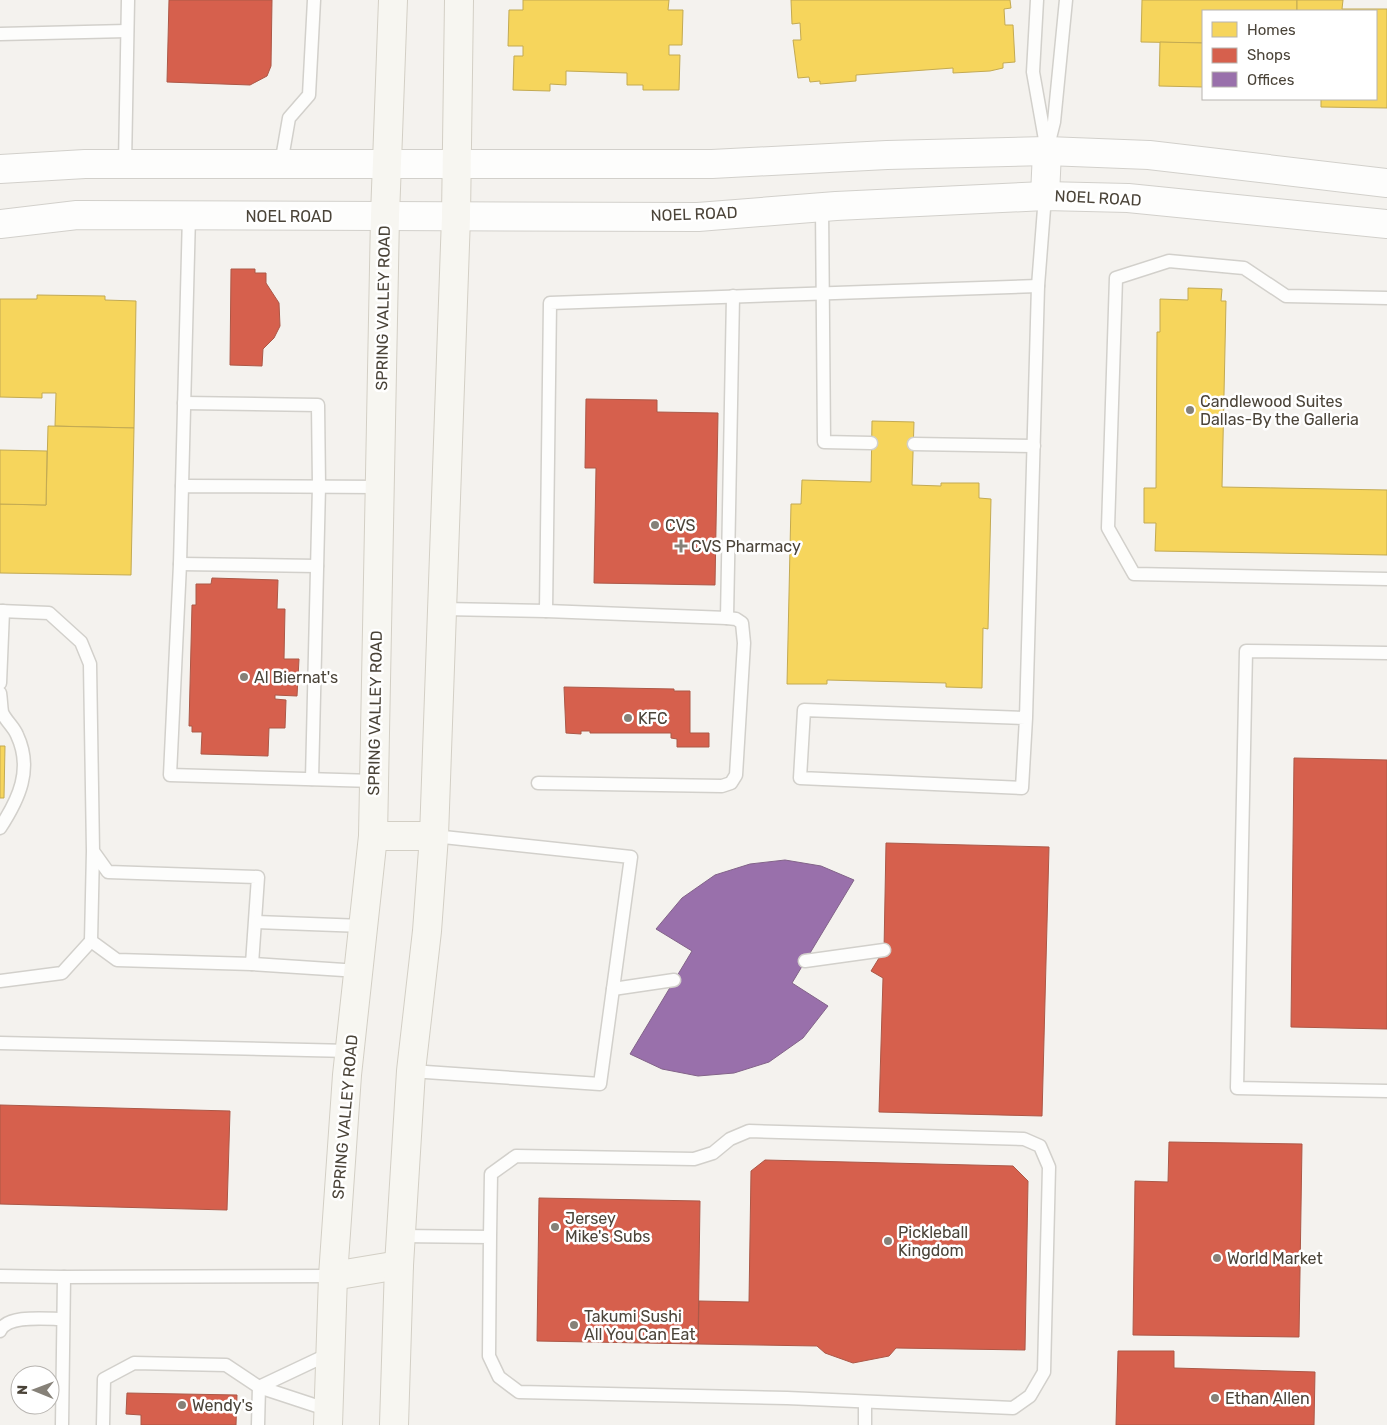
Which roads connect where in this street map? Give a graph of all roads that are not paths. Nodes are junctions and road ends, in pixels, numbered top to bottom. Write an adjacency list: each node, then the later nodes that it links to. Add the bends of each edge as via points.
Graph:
1 (128, 0): 7 (lane)
2 (314, 0): 11 (lane, via 309,94 289,118)
3 (393, 0): 12 (main road, SPRING VALLEY ROAD)
4 (459, 0): 13 (main road)
5 (1037, 0): 9 (lane, via 1032,72)
6 (1066, 0): 9 (lane, via 1054,122)
7 (127, 31): 8 (lane); 10 (lane)
8 (0, 34)
9 (1047, 151): 13 (street, via 712,164); 15 (street, via 1149,155); 16 (street)
10 (125, 164): 11 (street); 14 (street)
11 (281, 164): 12 (street)
12 (388, 164): 13 (street); 19 (main road, SPRING VALLEY ROAD)
13 (456, 165): 20 (main road)
14 (0, 169)
15 (1387, 183)
16 (1046, 196): 17 (street, NOEL ROAD); 22 (street, NOEL ROAD, via 1128,198); 23 (lane)
17 (822, 207): 20 (street, NOEL ROAD, via 698,217); 24 (lane)
18 (189, 215): 19 (street, NOEL ROAD); 21 (street, NOEL ROAD, via 77,215); 27 (lane)
19 (385, 216): 20 (street, NOEL ROAD); 33 (main road, SPRING VALLEY ROAD)
20 (456, 217): 37 (main road)
21 (0, 224)
22 (1387, 224)
23 (1038, 286): 24 (lane); 30 (lane)
24 (824, 294): 25 (lane); 28 (lane, via 824,442)
25 (733, 296): 38 (lane, via 550,303); 40 (lane)
26 (1387, 298): 36 (lane, via 1286,296 1244,268 1170,261 1116,278 1108,528 1134,574)
27 (184, 403): 31 (lane); 32 (lane, via 318,405)
28 (871, 443)
29 (914, 444): 30 (lane)
30 (1034, 446): 45 (lane)
31 (182, 486): 32 (lane); 34 (lane)
32 (318, 486): 33 (lane); 35 (lane)
33 (380, 487): 47 (main road, SPRING VALLEY ROAD)
34 (180, 564): 35 (lane); 46 (lane, via 170,775)
35 (317, 566): 46 (lane)
36 (1387, 579)
37 (443, 609): 38 (lane); 51 (main road)
38 (546, 610): 40 (lane)
39 (2, 611): 42 (lane); 52 (lane, via 50,613 81,642 90,664)
40 (727, 618): 48 (lane, via 742,624 744,642 736,775 731,783 722,786)
41 (1387, 653): 66 (lane, via 1246,650 1237,1088)
42 (0, 683)
43 (0, 693): 44 (lane)
44 (1, 715): 49 (lane, via 17,733 22,747 24,783)
45 (1026, 718): 45 (lane, via 804,710 800,778 1022,788)
46 (312, 780): 47 (lane)
47 (374, 781): 50 (main road, SPRING VALLEY ROAD)
48 (538, 783)
49 (0, 828)
50 (373, 836): 51 (main road); 54 (main road, SPRING VALLEY ROAD)
51 (434, 836): 62 (lane, via 631,857); 65 (main road)
52 (93, 851): 53 (lane, via 108,872 258,877); 55 (lane)
53 (256, 922): 54 (lane); 58 (lane)
54 (363, 926): 59 (main road, SPRING VALLEY ROAD)
55 (91, 941): 58 (lane, via 117,960); 60 (lane, via 62,974)
56 (884, 950): 57 (lane)
57 (805, 961)
58 (252, 964): 59 (lane)
59 (358, 971): 64 (main road, SPRING VALLEY ROAD)
60 (1, 977)
61 (674, 980): 62 (lane)
62 (613, 989): 65 (lane, via 600,1084)
63 (0, 1042): 64 (lane)
64 (350, 1051): 71 (main road, SPRING VALLEY ROAD)
65 (411, 1071): 67 (main road)
66 (1387, 1091)
67 (400, 1236): 68 (lane); 69 (main road)
68 (490, 1237): 77 (lane, via 489,1356 499,1377 519,1392); 77 (lane, via 491,1174 516,1156 694,1159 713,1153 730,1139 749,1131 1024,1139 1040,1146 1049,1167 1044,1372 1030,1396 1014,1408)
69 (399, 1265): 71 (main road); 82 (main road)
70 (0, 1276): 72 (lane)
71 (332, 1276): 72 (lane); 75 (main road, SPRING VALLEY ROAD)
72 (64, 1278): 73 (lane)
73 (63, 1319): 74 (lane, via 14,1319); 79 (lane)
74 (0, 1331)
75 (331, 1353): 76 (lane); 78 (main road, SPRING VALLEY ROAD)
76 (259, 1387): 78 (lane); 80 (lane, via 226,1365 134,1363 104,1379); 81 (lane)
77 (865, 1402): 83 (lane)
78 (329, 1418)
79 (62, 1425)
80 (103, 1425)
81 (258, 1425)
82 (394, 1425)
83 (865, 1425)

